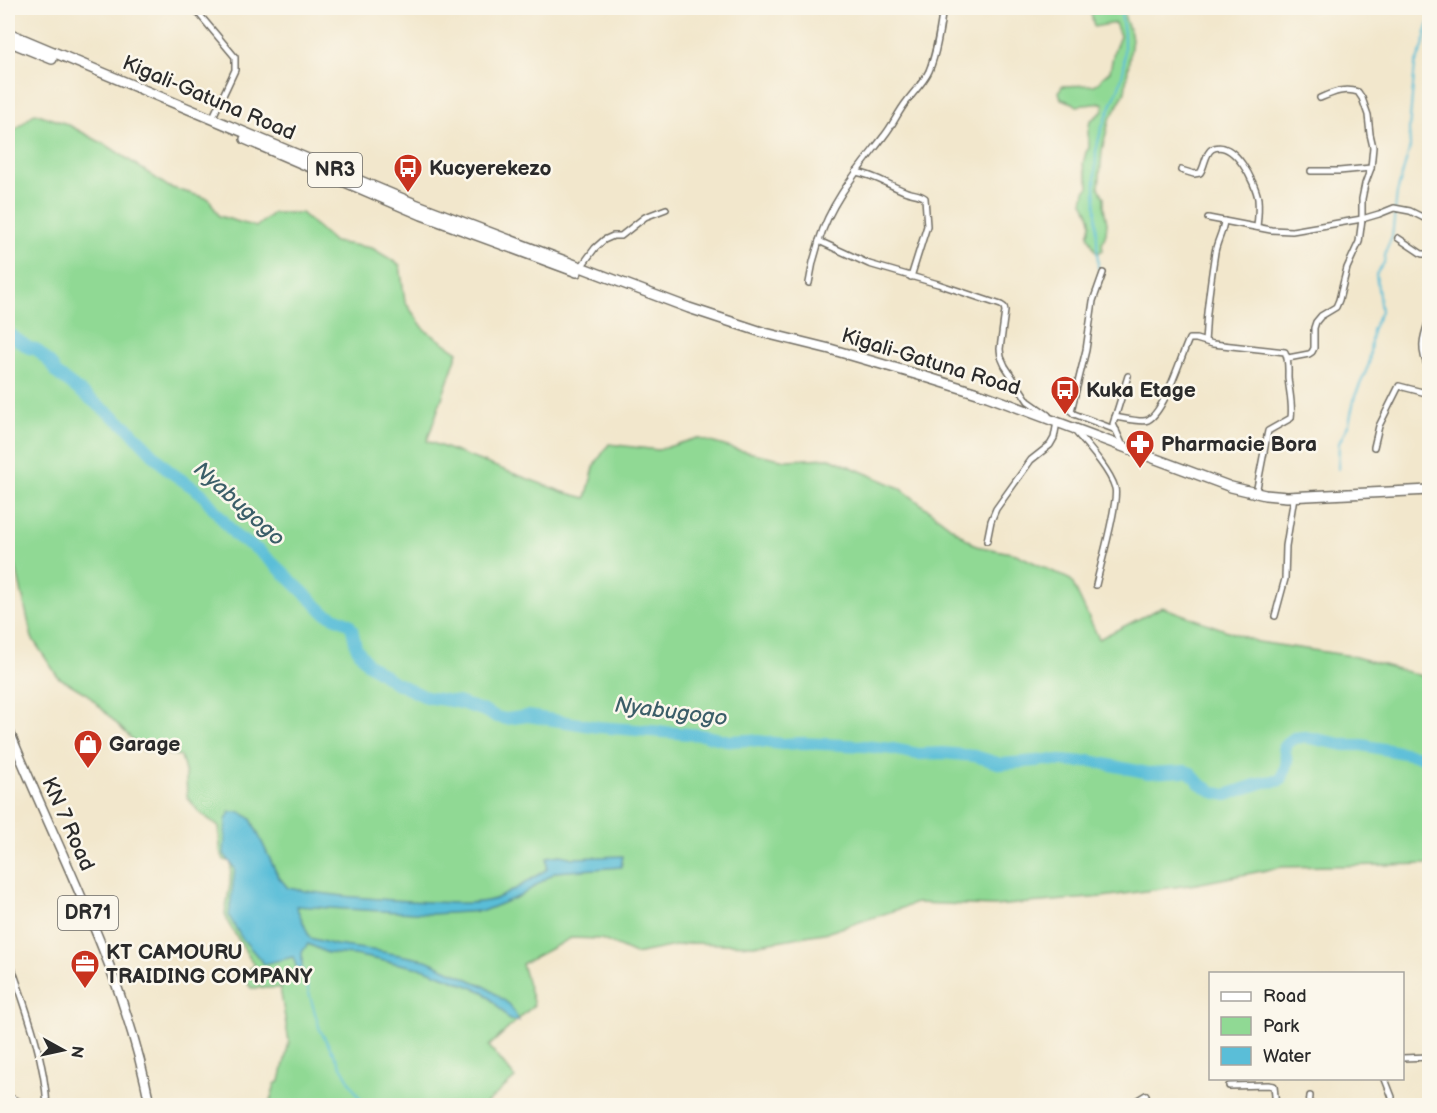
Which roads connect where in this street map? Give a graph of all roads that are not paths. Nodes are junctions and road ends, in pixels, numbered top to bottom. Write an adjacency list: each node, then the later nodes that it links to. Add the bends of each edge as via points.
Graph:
1 (194, 8): 6 (street, via 236,63)
2 (943, 8): 10 (street, via 929,71)
3 (8, 33): 6 (highway, Kigali-Gatuna Road / NR3)
4 (8, 41): 24 (highway, Kigali-Gatuna Road / NR3, via 422,215 617,286)
5 (1320, 98): 7 (street, via 1350,89 1359,92 1370,124)
6 (212, 119): 20 (highway, Kigali-Gatuna Road / NR3, via 415,204)
7 (1371, 168): 9 (street); 13 (street, via 1362,199)
8 (1181, 170): 16 (street, via 1200,173 1212,149 1231,152 1255,187)
9 (1311, 171)
10 (856, 172): 18 (street, via 836,202); 22 (street, via 925,198 927,226)
11 (666, 209): 20 (street, via 645,217 621,236 604,240)
12 (1208, 218): 14 (street)
13 (1362, 219): 15 (street, via 1394,208); 16 (street, via 1292,231); 27 (street, via 1359,242 1336,307 1316,322 1312,352)
14 (1224, 221): 16 (street); 26 (street, via 1217,242)
15 (1430, 221)
16 (1257, 227)
17 (1398, 238): 19 (street, via 1422,254)
18 (819, 241): 22 (street, via 869,264); 23 (street)
19 (1430, 252)
20 (580, 267): 24 (highway, Kigali-Gatuna Road / NR3)
21 (1103, 273): 35 (street, via 1093,301 1071,411)
22 (911, 276): 33 (street, via 1004,307 1000,349 1005,366 1028,401)
23 (809, 283)
24 (666, 299): 33 (highway, Kigali-Gatuna Road / NR3, via 765,333 987,396)
25 (1430, 318): 28 (street, via 1422,342)
26 (1205, 341): 27 (street, via 1285,352); 32 (street, via 1189,339 1170,390 1149,420)
27 (1288, 358): 39 (street, via 1291,418 1268,431)
28 (1428, 364): 29 (street)
29 (1430, 371)
30 (1128, 376): 32 (street)
31 (1430, 394): 36 (street, via 1399,386 1379,426)
32 (1115, 417): 35 (street)
33 (1058, 423): 34 (highway, Kigali-Gatuna Road / NR3); 41 (street, via 1050,444 1031,460 996,509)
34 (1073, 428): 37 (highway, Kigali-Gatuna Road / NR3); 42 (street, via 1115,487 1115,503)
35 (1116, 430): 37 (street)
36 (1374, 447)
37 (1124, 448): 39 (highway, Kigali-Gatuna Road / NR3)
38 (1430, 490): 40 (highway, Kigali-Gatuna Road / NR3)
39 (1256, 493): 40 (highway, Kigali-Gatuna Road / NR3)
40 (1294, 497): 43 (street, via 1286,546 1286,579)
41 (987, 541)
42 (1096, 585)
43 (1275, 616)
44 (8, 728): 55 (main road, KN 7 Road / DR71, via 119,990)
45 (8, 956): 54 (street, via 43,1072)
46 (1430, 1057): 47 (street)
47 (1404, 1058)
48 (1385, 1080): 59 (street)
49 (1229, 1086): 57 (street, via 1274,1086)
50 (1146, 1095): 56 (street)
51 (1310, 1096): 58 (street)
52 (8, 1098): 53 (street)
53 (27, 1106)
54 (47, 1106)
55 (150, 1106)
56 (1128, 1106)
57 (1276, 1106)
58 (1310, 1106)
59 (1391, 1106)

